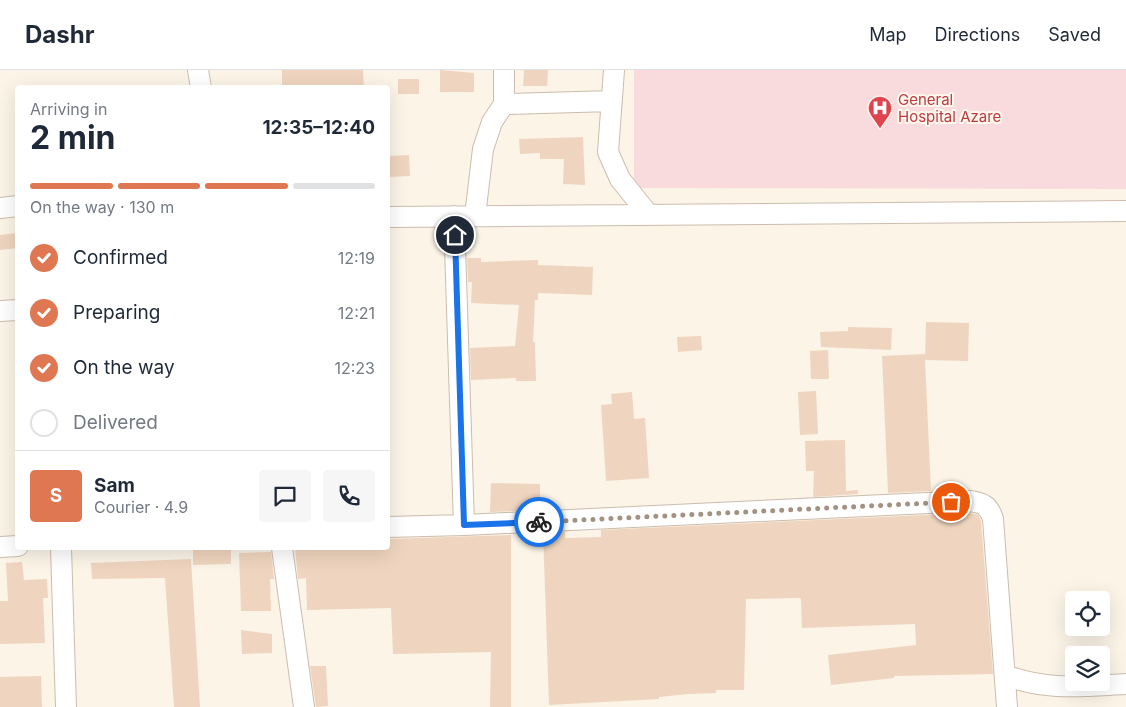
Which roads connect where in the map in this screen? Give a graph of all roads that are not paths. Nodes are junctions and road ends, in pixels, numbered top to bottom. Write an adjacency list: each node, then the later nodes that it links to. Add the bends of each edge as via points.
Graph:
1 (198, 70): 4 (street)
2 (504, 70): 6 (street)
3 (614, 70): 5 (street)
4 (200, 85)
5 (612, 101): 6 (street); 10 (street, via 608,152 620,179)
6 (504, 104): 12 (street, via 492,122 483,149)
7 (15, 206): 8 (street)
8 (0, 208)
9 (1126, 211): 10 (street)
10 (648, 214): 12 (street)
11 (454, 216): 12 (street); 13 (street); 16 (street)
12 (475, 216)
13 (390, 217)
14 (15, 310): 15 (street)
15 (0, 311)
16 (464, 525): 17 (street); 22 (street, via 982,503 990,509 994,519)
17 (390, 527)
18 (0, 546): 19 (street)
19 (15, 546)
20 (61, 550): 24 (street)
21 (282, 550): 25 (street)
22 (1005, 675): 23 (street, via 1029,684 1054,687); 26 (street)
23 (1126, 684)
24 (66, 707)
25 (304, 707)
26 (1007, 707)

